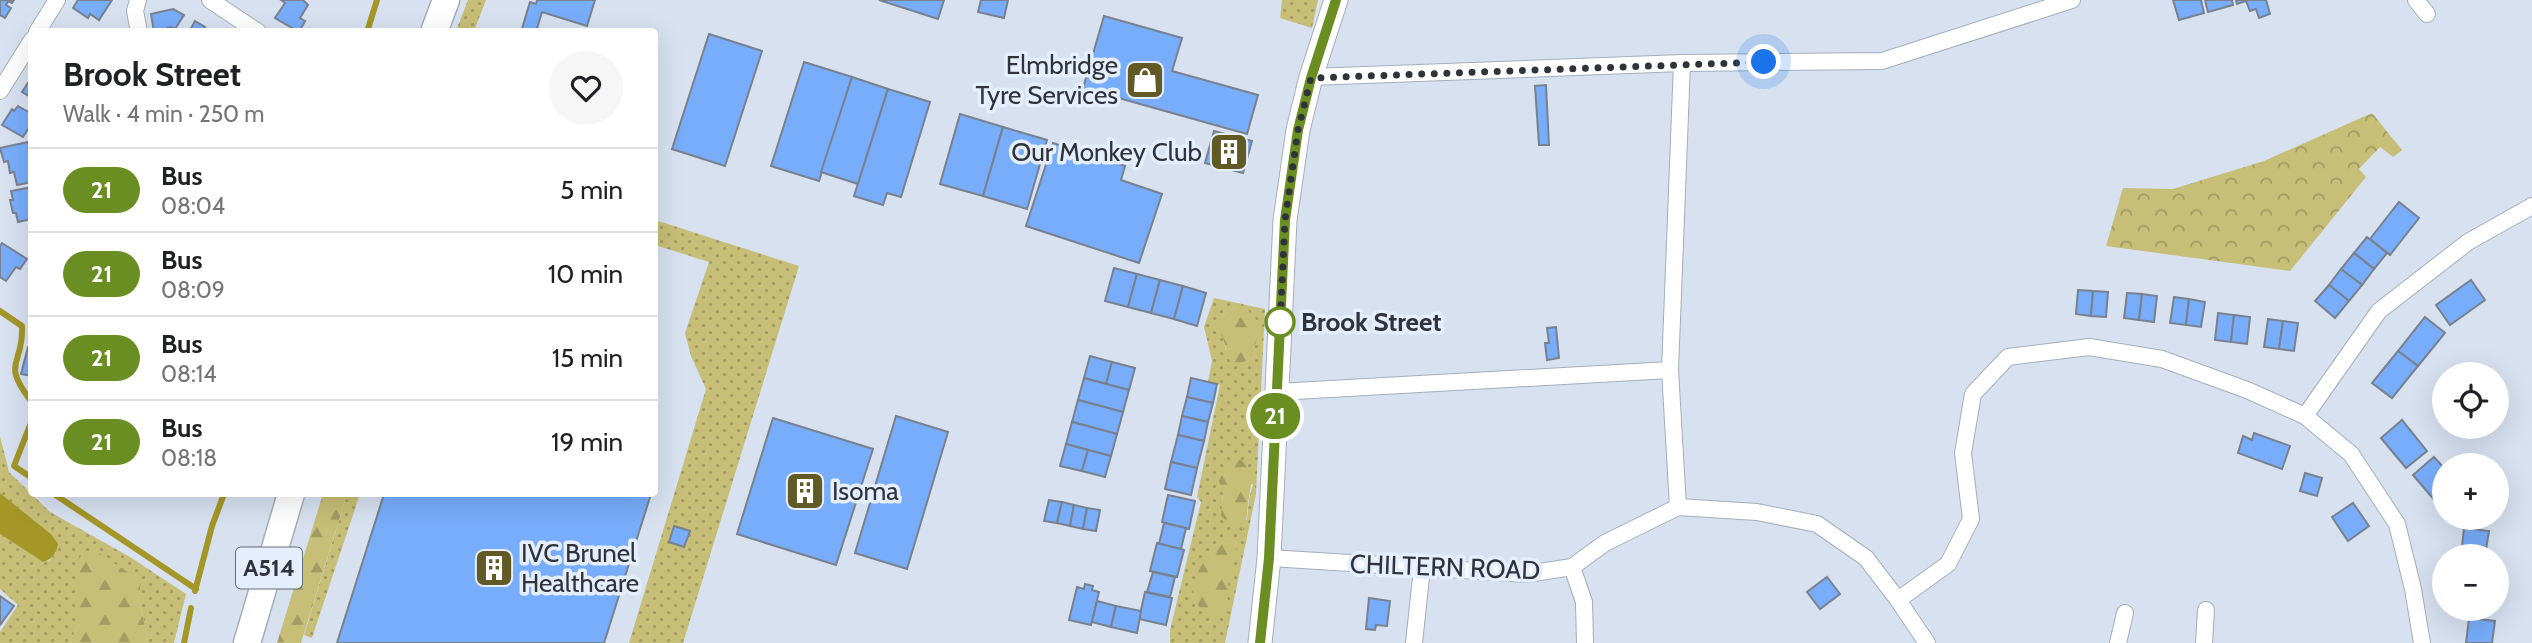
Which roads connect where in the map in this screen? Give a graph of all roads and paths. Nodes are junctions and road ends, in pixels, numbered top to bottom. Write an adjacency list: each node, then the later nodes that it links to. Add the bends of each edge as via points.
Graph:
1 (57, 0): 9 (street)
2 (138, 0): 10 (street)
3 (210, 0): 11 (street)
4 (446, 0): 12 (main road)
5 (1336, 0): 15 (street)
6 (2072, 0): 14 (street, via 1882,61)
7 (2416, 0): 8 (street)
8 (2427, 14)
9 (40, 28)
10 (138, 28)
11 (252, 28)
12 (436, 28)
13 (28, 46): 16 (street)
14 (1682, 63): 15 (street); 18 (street)
15 (1311, 78): 19 (street, via 1285,220)
16 (0, 91)
17 (2532, 206): 20 (street, via 2468,242 2379,311)
18 (1670, 370): 19 (street); 22 (street)
19 (1277, 392): 23 (street)
20 (2305, 415): 26 (street, via 2162,359 2089,347 2008,357 1973,394 1963,453 1971,519 1948,564); 36 (street, via 2351,454 2397,524)
21 (290, 497): 29 (main road, A514)
22 (1678, 507): 24 (street, CHILTERN ROAD, via 1605,543); 26 (street, CHILTERN ROAD, via 1757,512 1817,524 1866,558)
23 (1269, 558): 25 (street, CHILTERN ROAD); 30 (street)
24 (1572, 567): 25 (street, CHILTERN ROAD, via 1527,575); 32 (street, via 1584,602)
25 (1422, 568): 31 (street)
26 (1898, 600): 33 (street, CHILTERN ROAD)
27 (2206, 610): 35 (street)
28 (2125, 612): 34 (street)
29 (247, 643)
30 (1261, 643)
31 (1414, 643)
32 (1585, 643)
33 (1927, 643)
34 (2118, 643)
35 (2204, 643)
36 (2421, 643)

